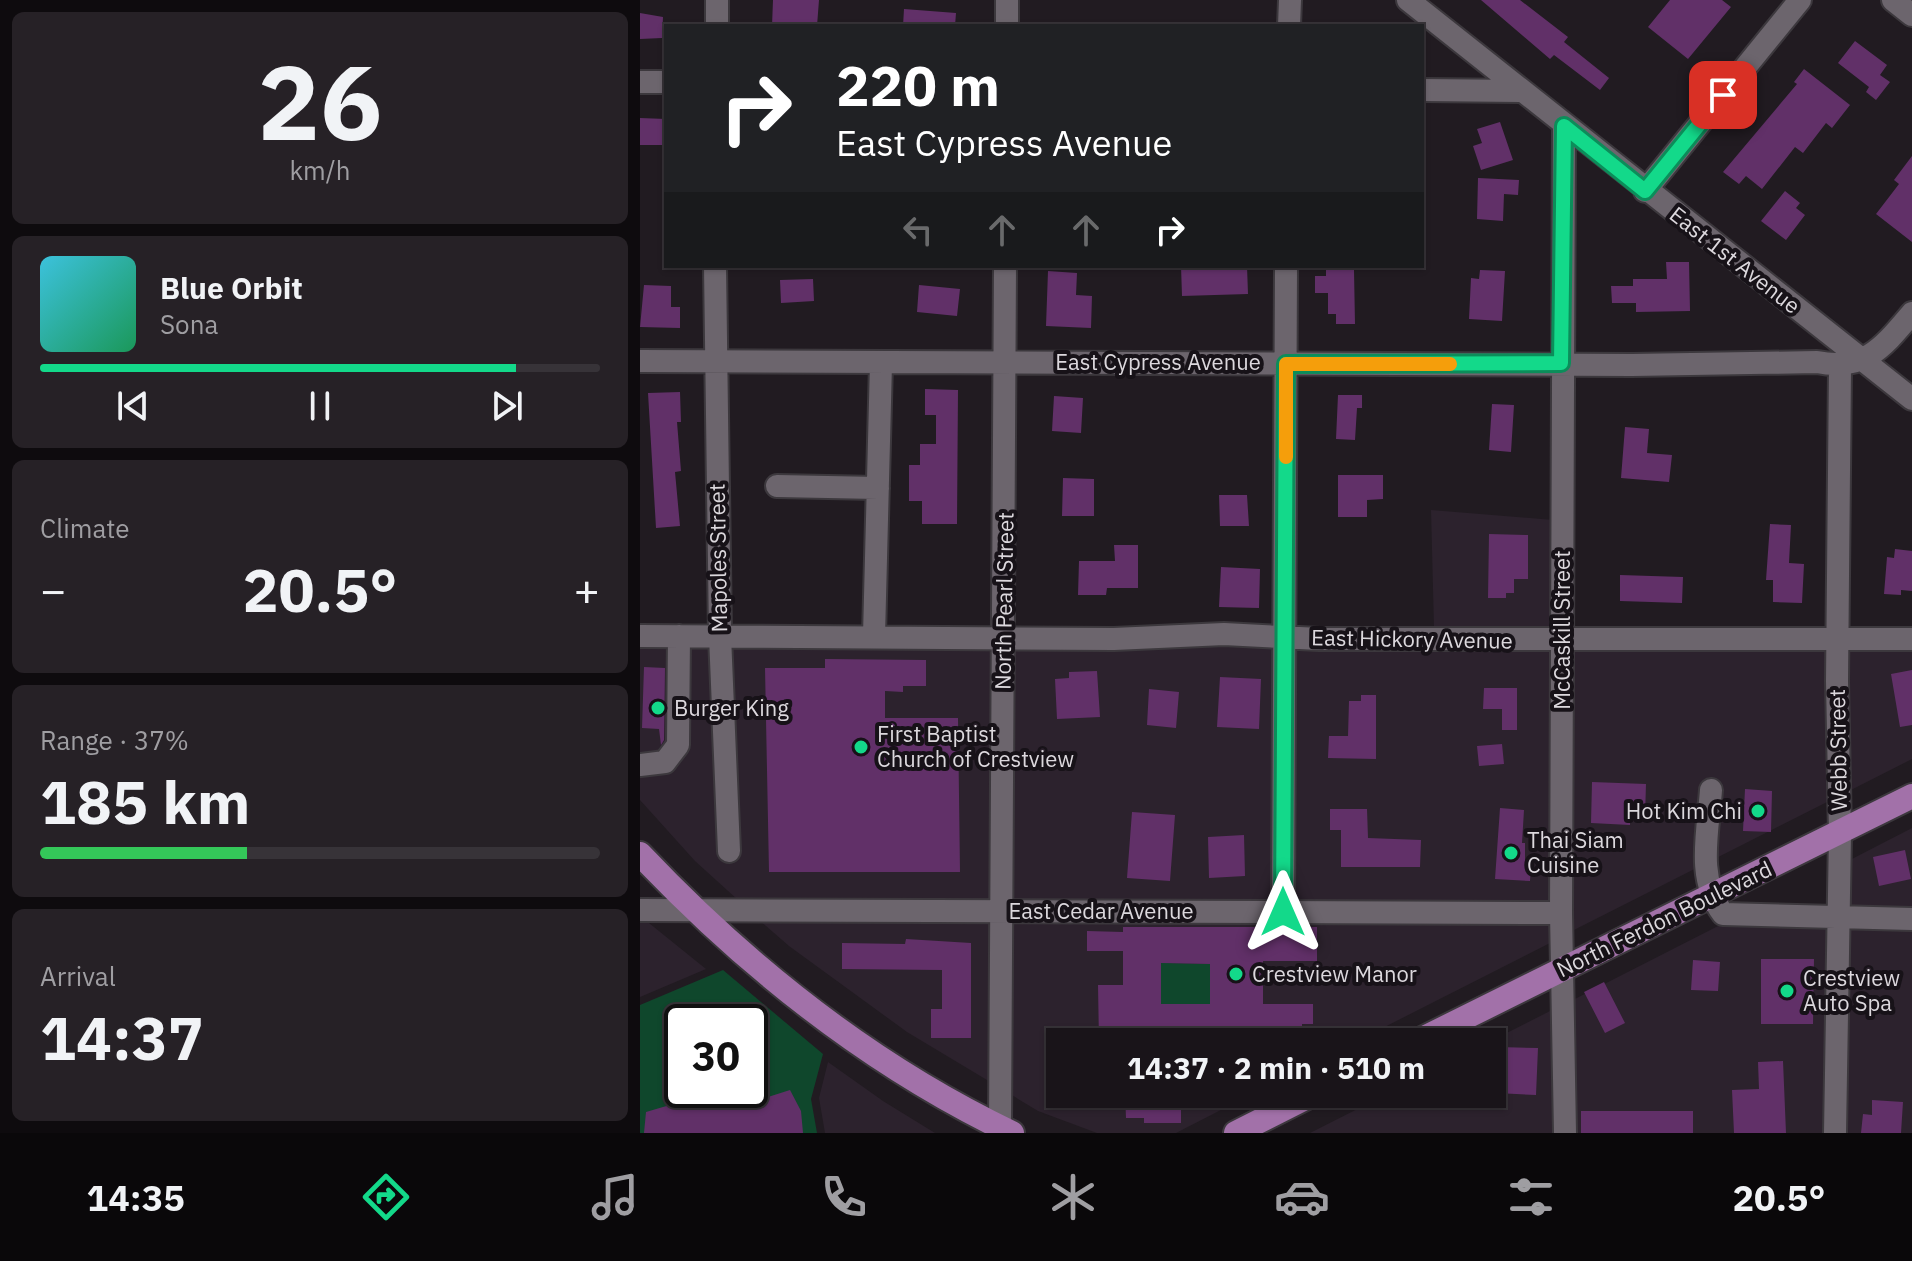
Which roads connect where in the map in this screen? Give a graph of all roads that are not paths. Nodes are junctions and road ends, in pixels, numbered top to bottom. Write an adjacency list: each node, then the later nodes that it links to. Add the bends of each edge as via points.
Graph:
1 (717, 0): 8 (street)
2 (1007, 0): 9 (street)
3 (1290, 0): 10 (street)
4 (1408, 0): 14 (street, East 1st Avenue)
5 (1800, 0): 16 (street)
6 (1893, 0): 7 (street)
7 (1912, 15)
8 (717, 24)
9 (1007, 24)
10 (1289, 24)
11 (640, 82): 12 (street)
12 (664, 82)
13 (1424, 90): 14 (street)
14 (1521, 91): 15 (street, East 1st Avenue)
15 (1564, 126): 16 (street, East 1st Avenue); 25 (street, McCaskill Street)
16 (1645, 191): 27 (street, East 1st Avenue)
17 (715, 268): 22 (street, Mapoles Street)
18 (1005, 268): 24 (street, North Pearl Street)
19 (1286, 268): 26 (street)
20 (1912, 313): 27 (street, via 1887,342)
21 (640, 361): 22 (street, East Cypress Avenue)
22 (715, 362): 23 (street, East Cypress Avenue); 33 (street, Mapoles Street)
23 (881, 363): 24 (street, East Cypress Avenue); 30 (street)
24 (1005, 363): 26 (street, East Cypress Avenue); 36 (street, North Pearl Street)
25 (1561, 363): 26 (street, East Cypress Avenue); 27 (street, East Cypress Avenue); 38 (street, McCaskill Street)
26 (1286, 364): 35 (street)
27 (1851, 364): 28 (street, East 1st Avenue); 39 (street, Webb Street)
28 (1912, 399)
29 (777, 486): 30 (street)
30 (878, 488): 34 (street)
31 (640, 636): 32 (street, East Hickory Avenue)
32 (679, 636): 33 (street, East Hickory Avenue); 40 (street, via 678,745 665,762)
33 (720, 636): 34 (street, East Hickory Avenue); 44 (street, Mapoles Street)
34 (874, 636): 36 (street, East Hickory Avenue)
35 (1285, 636): 36 (street, East Hickory Avenue); 38 (street, East Hickory Avenue); 50 (street)
36 (1003, 639): 49 (street, North Pearl Street)
37 (1912, 639): 39 (street, East Hickory Avenue)
38 (1562, 640): 39 (street, East Hickory Avenue); 51 (street, McCaskill Street)
39 (1838, 640): 43 (street, Webb Street)
40 (640, 765)
41 (1711, 790): 46 (street, via 1705,865)
42 (1912, 796): 43 (main road, North Ferdon Boulevard)
43 (1840, 834): 46 (main road, North Ferdon Boulevard); 52 (street, Webb Street)
44 (729, 851)
45 (640, 854): 48 (main road)
46 (1710, 896): 52 (street, via 1723,914); 54 (main road, North Ferdon Boulevard)
47 (640, 910): 48 (street, East Cedar Avenue)
48 (695, 910): 49 (street, East Cedar Avenue); 57 (main road, via 817,1016 941,1097)
49 (999, 910): 50 (street, East Cedar Avenue); 57 (street, North Pearl Street)
50 (1283, 912): 51 (street, East Cedar Avenue)
51 (1561, 913): 54 (street, McCaskill Street)
52 (1837, 919): 53 (street); 60 (street, Webb Street)
53 (1912, 919)
54 (1561, 968): 55 (main road, North Ferdon Boulevard); 59 (street, McCaskill Street)
55 (1443, 1028)
56 (1285, 1108): 58 (main road)
57 (1006, 1130)
58 (1236, 1133)
59 (1565, 1133)
60 (1835, 1133)

